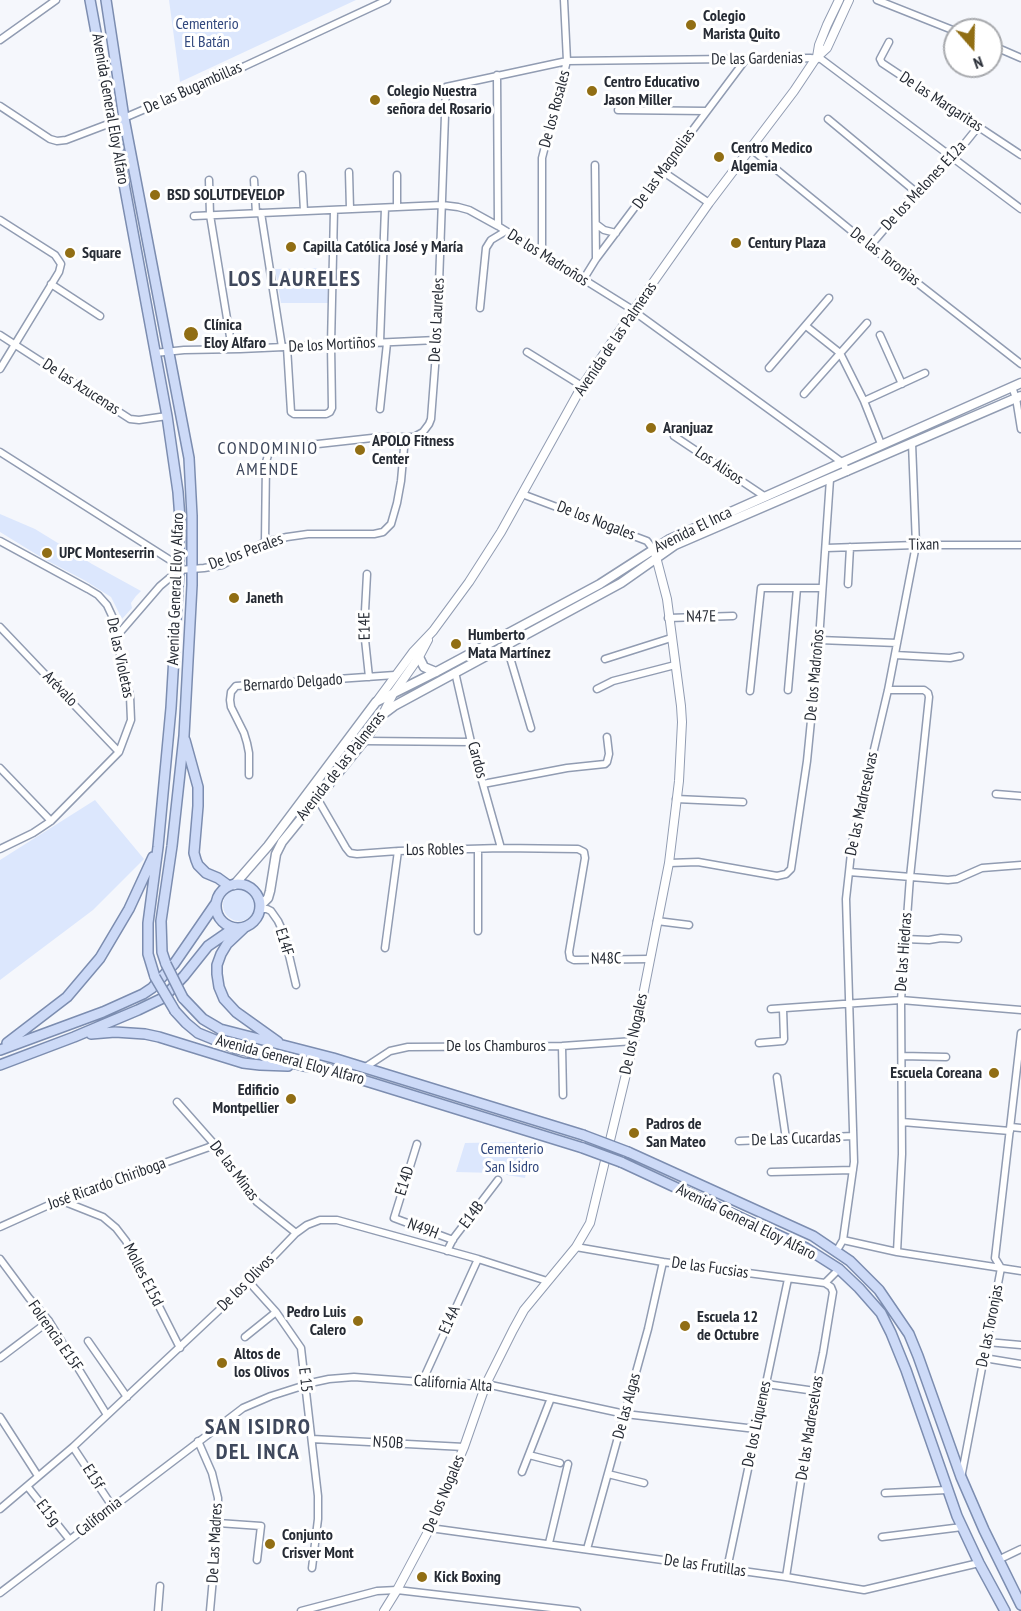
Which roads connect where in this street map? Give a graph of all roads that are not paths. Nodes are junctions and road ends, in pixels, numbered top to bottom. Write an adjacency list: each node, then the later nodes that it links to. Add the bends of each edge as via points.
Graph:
1 (57, 0): 10 (street)
2 (90, 0): 24 (main road, Avenida General Eloy Alfaro)
3 (106, 0): 22 (main road, Avenida General Eloy Alfaro)
4 (387, 0): 22 (street, De las Bugambillas)
5 (564, 0): 16 (street, De los Rosales)
6 (839, 0): 13 (street, Avenida de las Palmeras)
7 (849, 0): 13 (street, Avenida de las Palmeras, via 827,48)
8 (877, 0): 9 (street)
9 (943, 26)
10 (0, 40)
11 (889, 42): 25 (street, De las Margaritas, via 880,62)
12 (1003, 50): 14 (street)
13 (816, 58): 15 (street, De las Gardenias); 26 (street, Avenida de las Palmeras); 28 (street, De las Gardenias, via 839,71)
14 (1021, 58)
15 (746, 59): 16 (street, De las Gardenias); 21 (street, De las Magnolias)
16 (567, 61): 17 (street, De las Gardenias); 54 (street, De los Rosales, via 542,158)
17 (497, 75): 18 (street, De las Gardenias); 50 (street)
18 (446, 87): 38 (street, De los Laureles)
19 (0, 106): 24 (street, De las Bugambillas, via 57,141)
20 (618, 110): 21 (street)
21 (706, 111): 30 (street, De las Magnolias)
22 (124, 118): 24 (street, De las Bugambillas); 72 (main road, Avenida General Eloy Alfaro)
23 (828, 119): 36 (street)
24 (112, 122): 74 (main road, Avenida General Eloy Alfaro)
25 (978, 127): 27 (street, De las Margaritas); 28 (street, De los Melones E12a)
26 (750, 148): 37 (street, Avenida de las Palmeras); 53 (street, De las Toronjas)
27 (1021, 155)
28 (953, 158): 36 (street, De los Melones E12a); 42 (street, De las Gardenias)
29 (595, 165): 49 (street)
30 (662, 171): 37 (street); 52 (street, De las Magnolias)
31 (349, 172): 41 (street)
32 (302, 175): 44 (street)
33 (397, 175): 39 (street)
34 (209, 180): 46 (street)
35 (254, 180): 45 (street)
36 (916, 192): 53 (street, De los Melones E12a)
37 (709, 203): 60 (street, Avenida de las Palmeras)
38 (442, 205): 39 (street, De los Madroños); 50 (street, De los Madroños, via 469,210); 66 (street, De los Laureles)
39 (397, 207): 40 (street, De los Madroños)
40 (385, 208): 41 (street, De los Madroños); 67 (street)
41 (350, 209): 43 (street, De los Madroños)
42 (1021, 209)
43 (334, 210): 44 (street, De los Madroños); 69 (street)
44 (304, 211): 45 (street, De los Madroños)
45 (258, 213): 46 (street, De los Madroños); 70 (street)
46 (210, 215): 47 (street, De los Madroños); 71 (street)
47 (194, 216)
48 (0, 220): 57 (street, via 56,255 60,268)
49 (596, 224): 52 (street); 55 (street)
50 (498, 226): 51 (street, De los Madroños)
51 (506, 231): 54 (street, De los Madroños); 59 (street, via 486,248)
52 (616, 233): 55 (street, De las Magnolias)
53 (870, 246): 76 (street, De las Toronjas)
54 (542, 255): 56 (street, De los Madroños)
55 (596, 260): 56 (street, De las Magnolias)
56 (583, 280): 60 (street, De los Madroños)
57 (51, 284): 61 (street); 68 (street)
58 (829, 297): 63 (street)
59 (480, 308)
60 (633, 311): 82 (street, Avenida de las Palmeras); 94 (street, De los Madroños)
61 (100, 316)
62 (867, 322): 75 (street)
63 (806, 326): 75 (street); 77 (street)
64 (0, 335): 68 (street, De las Azucenas)
65 (880, 335): 80 (street)
66 (437, 340): 67 (street, De los Mortiños); 90 (street, De los Laureles, via 430,421 420,434)
67 (384, 342): 69 (street, De los Mortiños); 86 (street)
68 (15, 345): 78 (street); 87 (street, De las Azucenas, via 130,419)
69 (331, 345): 70 (street, De los Mortiños); 70 (street, via 332,408 326,414 294,414 291,410)
70 (284, 347): 71 (street, De los Mortiños)
71 (232, 349): 72 (street, De los Mortiños)
72 (169, 351): 74 (street, De los Mortiños); 106 (main road, Avenida General Eloy Alfaro, via 189,458)
73 (527, 352): 82 (street)
74 (155, 353): 87 (main road, Avenida General Eloy Alfaro)
75 (840, 353): 83 (street); 85 (street)
76 (1021, 364)
77 (769, 368)
78 (0, 369)
79 (925, 373): 80 (street)
80 (902, 384): 85 (street)
81 (1017, 385): 84 (street); 92 (main road, Avenida El Inca)
82 (582, 386): 97 (street, Avenida de las Palmeras)
83 (804, 394)
84 (1018, 397): 88 (street); 91 (main road, Avenida El Inca)
85 (864, 401): 92 (street)
86 (380, 409)
87 (167, 416): 107 (main road, Avenida General Eloy Alfaro, via 180,519)
88 (1021, 429)
89 (674, 436): 98 (street, Los Alisos)
90 (405, 437): 100 (street, De los Perales, via 397,503 391,524 383,532 302,534); 100 (street, via 359,439 269,452)
91 (912, 443): 95 (main road, Avenida El Inca); 101 (street, De las Madreselvas)
92 (881, 444): 94 (main road, Avenida El Inca)
93 (0, 452): 107 (street, via 170,560)
94 (843, 463): 95 (street); 98 (main road, Avenida El Inca)
95 (847, 472): 96 (main road, Avenida El Inca)
96 (830, 479): 104 (street, De los Madroños); 105 (main road, Avenida El Inca)
97 (522, 494): 105 (street, De los Nogales, via 647,541); 115 (street, Avenida de las Palmeras, via 469,582)
98 (764, 496): 105 (main road, Avenida El Inca, via 670,538)
99 (0, 541): 116 (street, De las Violetas, via 98,595 114,620)
100 (265, 542): 106 (street, De los Perales, via 226,563)
101 (916, 544): 102 (street, Tixan); 103 (street, Tixan); 119 (street, De las Madreselvas)
102 (1021, 545)
103 (850, 547): 104 (street, Tixan); 109 (street)
104 (826, 548): 111 (street, De los Madroños)
105 (655, 553): 113 (street, De los Nogales); 120 (main road, Avenida El Inca, via 621,583); 126 (main road, Avenida El Inca)
106 (193, 569): 107 (street, De los Perales); 138 (main road, Avenida General Eloy Alfaro)
107 (179, 570): 116 (street, via 160,586); 152 (main road, Avenida General Eloy Alfaro)
108 (367, 574): 129 (street, E14E, via 364,630)
109 (848, 584)
110 (797, 588): 111 (street); 131 (street); 133 (street, via 760,588)
111 (822, 588): 118 (street, De los Madroños)
112 (733, 616): 113 (street, N47E)
113 (668, 618): 117 (street, De los Nogales)
114 (0, 627): 142 (street, Arévalo)
115 (433, 631): 123 (street, Avenida de las Palmeras); 128 (street, Avenida de las Palmeras)
116 (116, 638): 142 (street, De las Violetas, via 130,696 131,720)
117 (671, 638): 124 (street); 125 (street, De los Nogales)
118 (819, 640): 119 (street); 157 (street, De los Madroños, via 791,869 777,876 698,862)
119 (897, 643): 121 (street, De las Madreselvas)
120 (506, 644): 127 (main road, Avenida El Inca); 137 (street)
121 (895, 656): 122 (street); 132 (street, De las Madreselvas)
122 (960, 656)
123 (419, 657): 126 (main road, via 424,667); 134 (street, Avenida de las Palmeras)
124 (605, 659)
125 (675, 664): 130 (street); 149 (street, De los Nogales, via 682,722)
126 (436, 672): 134 (main road, Avenida El Inca)
127 (455, 672): 136 (main road, Avenida El Inca); 141 (street, Cardos)
128 (395, 675): 129 (street, Bernardo Delgado); 134 (street, Avenida de las Palmeras)
129 (371, 677): 134 (street); 144 (street, Bernardo Delgado, via 236,686 231,692 231,707 247,743)
130 (597, 689)
131 (789, 690)
132 (888, 690): 159 (street, De las Madreselvas, via 852,843); 160 (street, De las Hiedras, via 924,690 929,697)
133 (750, 691)
134 (389, 692): 135 (main road, Avenida El Inca); 136 (street, Avenida de las Palmeras)
135 (376, 702): 161 (main road, Avenida de las Palmeras, via 268,846)
136 (382, 715): 140 (main road, Avenida de las Palmeras)
137 (531, 728)
138 (184, 736): 161 (main road, via 198,787 196,860 206,873); 183 (main road, Avenida General Eloy Alfaro, bridge, via 160,921 162,952 183,998 203,1019 220,1029)
139 (607, 737): 145 (street, via 609,754 605,764)
140 (364, 741): 141 (street); 148 (main road, Avenida de las Palmeras)
141 (471, 742): 145 (street, Cardos)
142 (119, 752): 151 (street, De las Violetas)
143 (0, 768): 151 (street)
144 (249, 775)
145 (483, 783): 153 (street, Cardos)
146 (996, 794): 147 (street)
147 (1021, 796)
148 (317, 798): 156 (street, Los Robles, via 350,853); 163 (main road, Avenida de las Palmeras, via 282,842 268,898)
149 (676, 799): 150 (street); 157 (street, De los Nogales)
150 (742, 802)
151 (51, 821): 154 (street, De las Violetas)
152 (158, 846): 185 (main road, via 129,909 100,958 67,998); 189 (main road, Avenida General Eloy Alfaro, bridge, via 148,954 155,977 175,1011 198,1033 212,1039)
153 (501, 848): 155 (street, Los Robles); 171 (street, Los Robles, via 584,852)
154 (0, 849)
155 (478, 849): 156 (street, Los Robles); 167 (street)
156 (398, 850): 170 (street)
157 (669, 863): 164 (street, De los Nogales)
158 (1021, 865): 160 (street, via 982,868 952,880)
159 (849, 872): 160 (street); 175 (street, De las Madreselvas)
160 (910, 877): 168 (street, De las Hiedras)
161 (231, 885): 162 (main road, Avenida de las Palmeras); 163 (main road, via 252,889)
162 (216, 903): 166 (main road, via 218,916 227,926); 185 (main road, Avenida de las Palmeras, via 152,988 102,1012)
163 (261, 907): 166 (main road, Avenida de las Palmeras, via 255,921); 173 (street, E14F, via 271,911 284,934)
164 (657, 921): 165 (street); 172 (street, De los Nogales)
165 (689, 925)
166 (239, 928): 180 (main road, Avenida de las Palmeras, via 208,946 163,998); 183 (main road, via 217,965 219,987 236,1012)
167 (478, 931)
168 (905, 939): 169 (street); 174 (street, De las Hiedras)
169 (958, 939)
170 (385, 948)
171 (569, 952): 172 (street, N48C, via 574,960)
172 (650, 958): 181 (street, De los Nogales)
173 (296, 985)
174 (901, 1000): 175 (street); 178 (street); 186 (street, De las Hiedras)
175 (849, 1003): 177 (street); 198 (street, De las Madreselvas)
176 (771, 1009): 177 (street)
177 (783, 1009): 182 (street, via 783,1041)
178 (1021, 1010)
179 (1021, 1033): 193 (street, De las Toronjas)
180 (74, 1037): 188 (main road, Avenida de las Palmeras); 189 (main road, via 115,1032 145,1034 243,1063)
181 (634, 1041): 184 (street, De los Chamburos); 212 (street, De los Nogales, via 590,1224)
182 (759, 1043)
183 (282, 1045): 190 (main road, Avenida General Eloy Alfaro)
184 (562, 1046): 190 (street, De los Chamburos, via 408,1047 390,1051); 192 (street)
185 (0, 1049)
186 (902, 1056): 187 (street); 195 (street, De las Hiedras)
187 (946, 1057)
188 (0, 1065)
189 (304, 1066): 220 (main road, Avenida General Eloy Alfaro, bridge, via 327,1069 621,1162 806,1248)
190 (364, 1068): 214 (main road, Avenida General Eloy Alfaro, bridge, via 628,1152 800,1228)
191 (777, 1077): 199 (street)
192 (563, 1095)
193 (1018, 1100): 197 (street, De las Toronjas)
194 (177, 1102): 202 (street, De las Minas)
195 (902, 1122): 197 (street); 215 (street, De las Hiedras)
196 (1021, 1128): 197 (street)
197 (1010, 1129): 219 (street, De las Toronjas, via 995,1258)
198 (853, 1136): 199 (street, De Las Cucardas); 203 (street, De las Madreselvas)
199 (786, 1139): 200 (street, De Las Cucardas)
200 (739, 1141)
201 (417, 1144): 207 (street, E14D)
202 (215, 1145): 206 (street, José Ricardo Chiriboga); 209 (street, De las Minas, via 257,1202)
203 (853, 1170): 204 (street); 211 (street, De las Madreselvas)
204 (771, 1172)
205 (498, 1180): 210 (street, E14B)
206 (60, 1200): 208 (street, José Ricardo Chiriboga); 232 (street, Molles E15d, via 103,1217 116,1228)
207 (394, 1218): 210 (street, N49H)
208 (0, 1227)
209 (296, 1233): 213 (street, De los Olivos, via 320,1220 337,1220); 224 (street, De los Olivos)
210 (453, 1240): 213 (street, E14B)
211 (843, 1240): 214 (street); 215 (street)
212 (576, 1247): 218 (street, De las Fucsias); 223 (street, De los Nogales)
213 (447, 1251): 217 (street, De los Olivos)
214 (836, 1252): 257 (main road, Avenida General Eloy Alfaro, via 879,1290 909,1334)
215 (897, 1252): 219 (street)
216 (0, 1259): 227 (street, Folrencia E15F)
217 (478, 1259): 223 (street, De los Olivos); 236 (street, E14A)
218 (663, 1262): 222 (street, De las Fucsias); 243 (street, De las Algas)
219 (1001, 1268): 221 (street); 230 (street, De las Toronjas)
220 (839, 1269): 225 (street); 260 (main road, Avenida General Eloy Alfaro, via 881,1314 891,1333)
221 (1021, 1271)
222 (788, 1279): 225 (street, De las Fucsias); 239 (street, De los Liquenes)
223 (547, 1281): 238 (street, De los Nogales, via 524,1310)
224 (249, 1282): 226 (street, E 15); 232 (street, De los Olivos)
225 (825, 1283): 240 (street, De las Madreselvas, via 833,1292)
226 (276, 1312): 228 (street); 237 (street, E 15, via 300,1344)
227 (49, 1321): 233 (street); 244 (street, Folrencia E15F)
228 (245, 1337)
229 (88, 1341): 241 (street)
230 (987, 1342): 231 (street); 234 (street, De las Toronjas)
231 (1021, 1345)
232 (180, 1348): 241 (street, De los Olivos)
233 (0, 1358)
234 (984, 1358): 235 (street); 257 (street, De las Toronjas)
235 (1021, 1364)
236 (422, 1382): 237 (street, California Alta, via 354,1377); 238 (street, California Alta)
237 (306, 1384): 247 (street, E 15); 248 (street, California Alta, via 243,1408)
238 (486, 1384): 242 (street, California Alta); 250 (street, De los Nogales)
239 (766, 1384): 240 (street); 246 (street, De los Liquenes)
240 (815, 1391): 279 (street, De las Madreselvas)
241 (126, 1397): 244 (street, De los Olivos)
242 (551, 1398): 243 (street, California Alta); 251 (street)
243 (625, 1414): 246 (street, California Alta); 255 (street, De las Algas)
244 (107, 1415): 249 (street, De los Olivos)
245 (0, 1417): 256 (street)
246 (756, 1428): 278 (street, De los Liquenes)
247 (312, 1439): 250 (street, N50B); 277 (street, E 15, via 318,1519)
248 (198, 1441): 262 (street, California); 264 (street, De Las Madres, via 212,1473)
249 (74, 1447): 256 (street, De los Olivos); 262 (street, E15f)
250 (464, 1447): 266 (street, De los Nogales)
251 (529, 1455): 252 (street); 254 (street)
252 (560, 1463)
253 (568, 1464): 271 (street)
254 (522, 1472)
255 (608, 1474): 258 (street); 272 (street, De las Algas)
256 (38, 1476): 259 (street, De los Olivos)
257 (961, 1477): 267 (main road, Avenida General Eloy Alfaro)
258 (644, 1483)
259 (27, 1486): 263 (street, De los Olivos); 270 (street, E15g)
260 (947, 1490): 261 (street); 265 (main road, Avenida General Eloy Alfaro)
261 (885, 1493)
262 (112, 1506): 270 (street, California)
263 (0, 1509)
264 (218, 1523): 274 (street, via 261,1526); 285 (street, De Las Madres)
265 (962, 1527): 268 (street); 269 (main road, Avenida General Eloy Alfaro)
266 (430, 1528): 271 (street, De las Frutillas); 281 (street, De los Nogales)
267 (984, 1530): 269 (main road); 275 (main road, Avenida General Eloy Alfaro)
268 (882, 1537)
269 (967, 1537): 276 (main road, Avenida General Eloy Alfaro)
270 (69, 1539): 282 (street, California)
271 (549, 1543): 272 (street, De las Frutillas)
272 (587, 1549): 278 (street, De las Frutillas)
273 (1021, 1549): 275 (street)
274 (257, 1560)
275 (999, 1560): 283 (main road, Avenida General Eloy Alfaro)
276 (979, 1563): 279 (street, De las Frutillas, via 864,1590); 289 (main road, Avenida General Eloy Alfaro)
277 (312, 1568)
278 (727, 1569): 279 (street, De las Frutillas)
279 (786, 1577)
280 (160, 1586): 284 (street)
281 (397, 1590): 286 (street, via 378,1591); 287 (street, De los Nogales); 288 (street)
282 (0, 1593)
283 (1021, 1605)
284 (158, 1611)
285 (210, 1611)
286 (301, 1611)
287 (384, 1611)
288 (577, 1611)
289 (1005, 1611)

